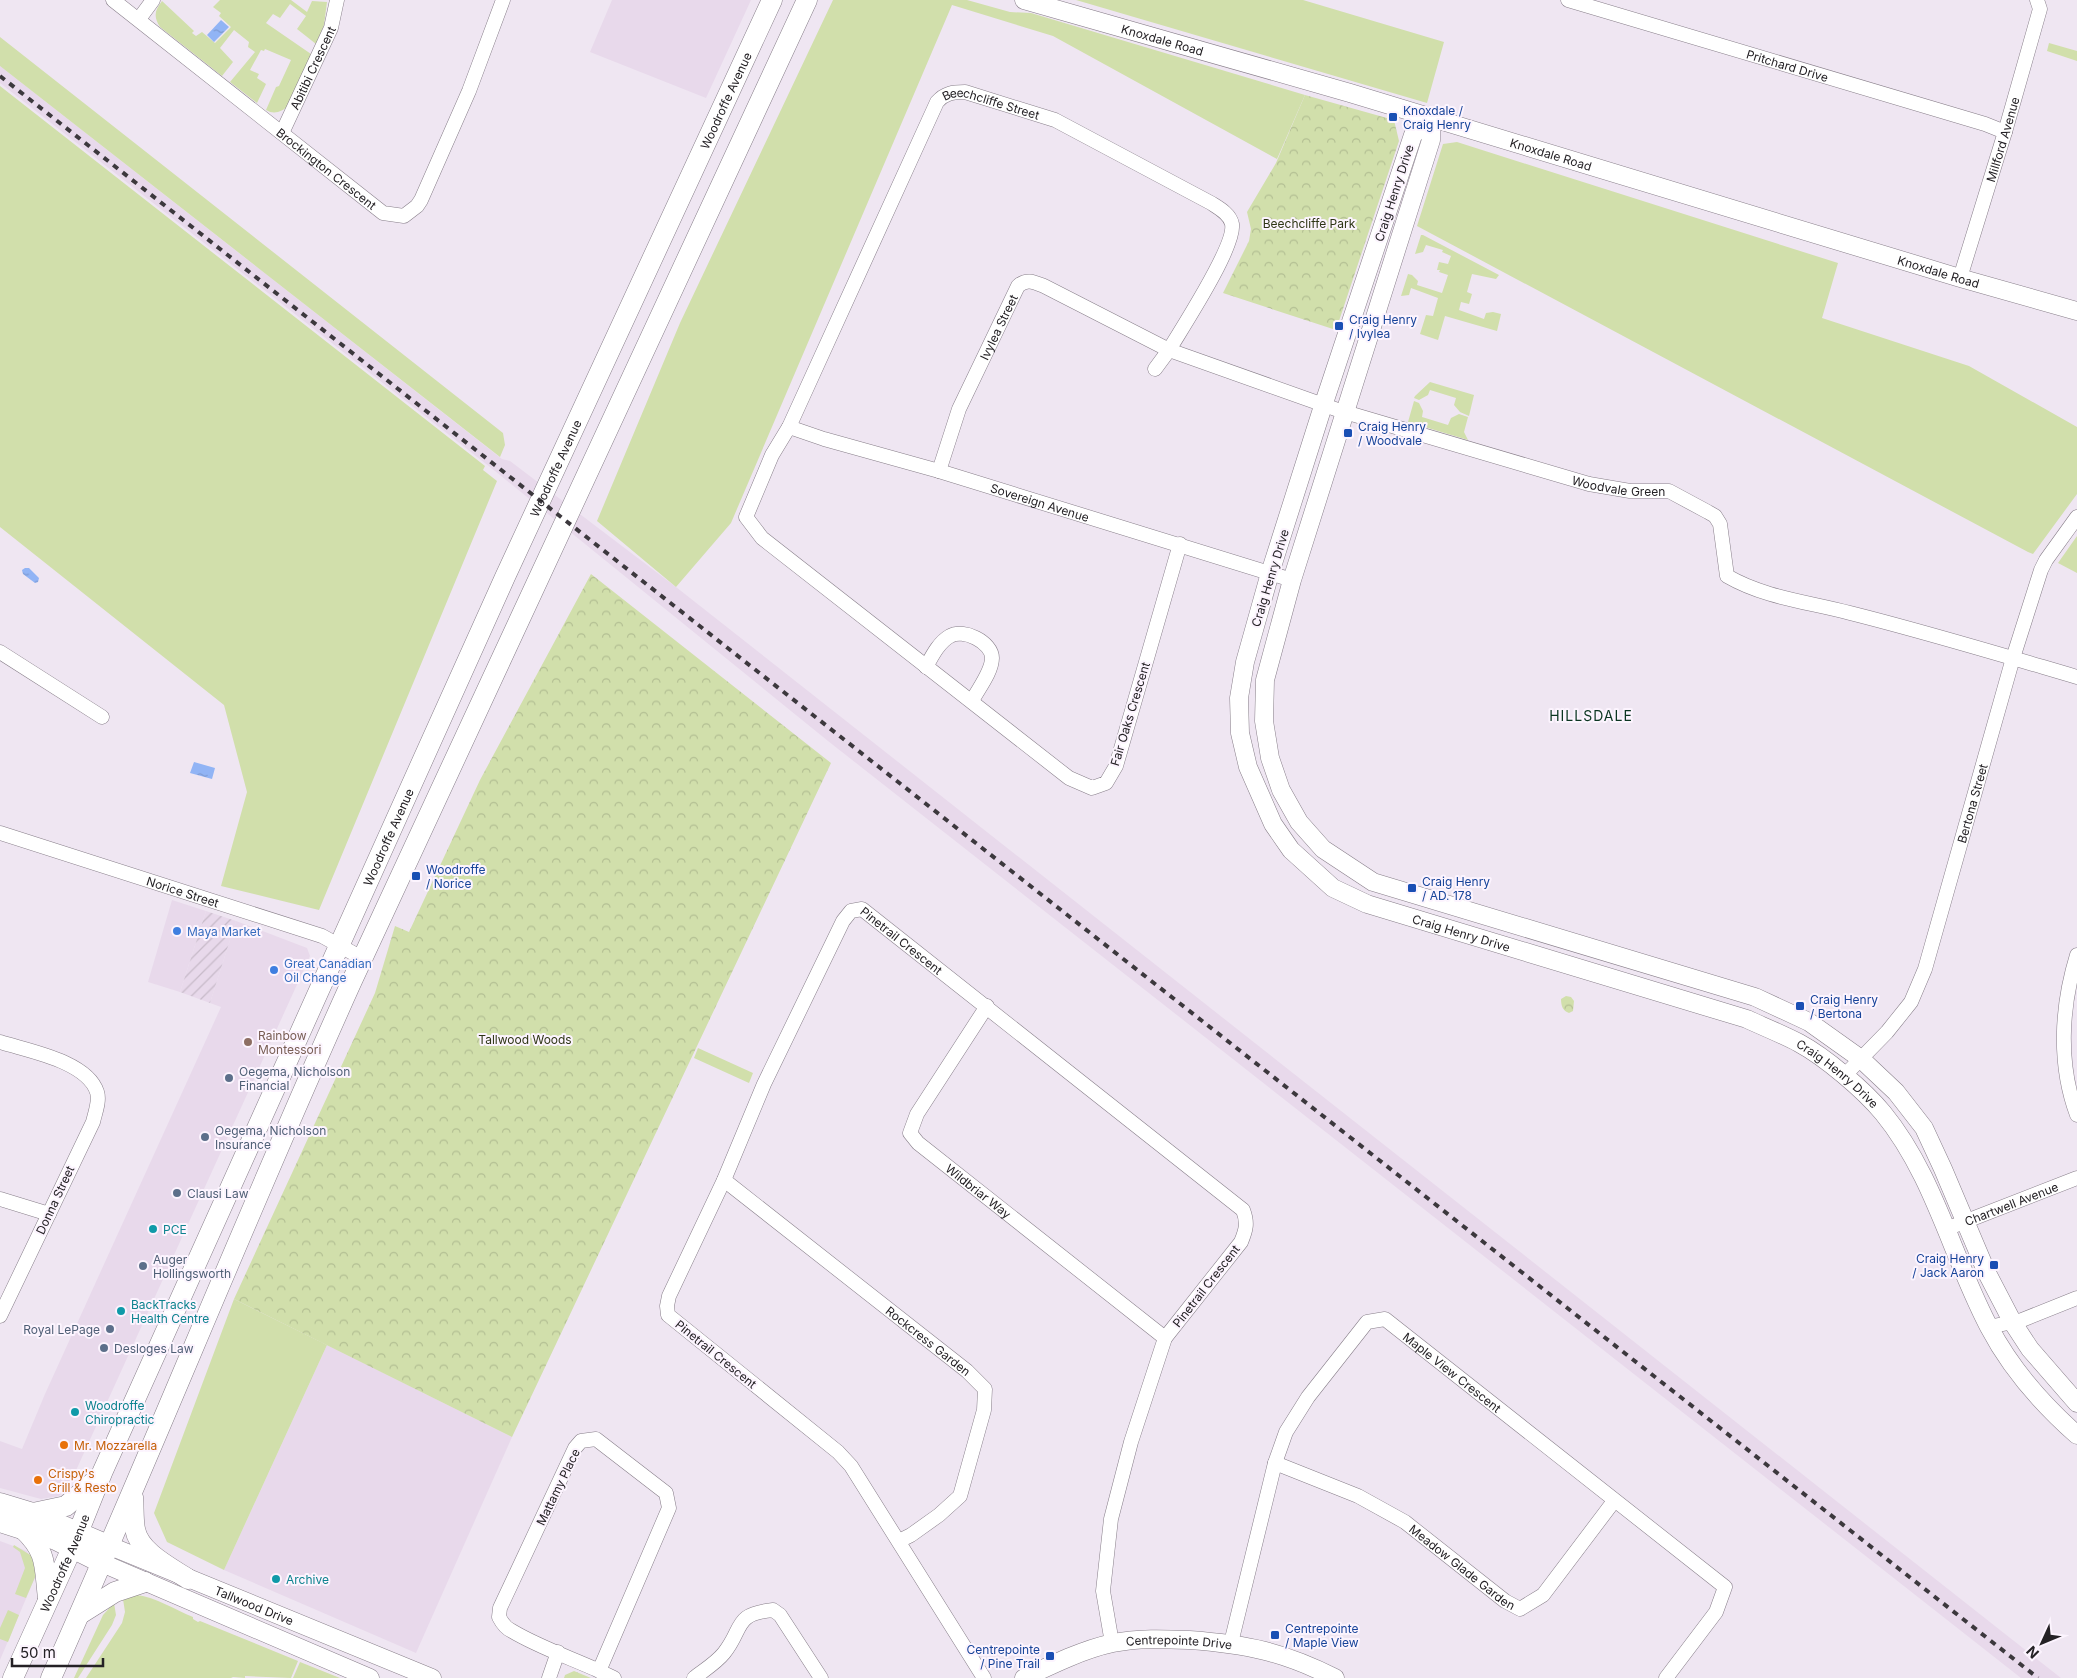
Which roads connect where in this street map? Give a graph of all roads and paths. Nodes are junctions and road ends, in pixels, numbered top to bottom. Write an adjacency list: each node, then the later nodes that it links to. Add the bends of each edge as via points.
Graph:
1 (113, 0): 10 (street, Brockington Crescent)
2 (153, 0): 10 (street)
3 (338, 0): 13 (street, Abitibi Crescent, via 332,28)
4 (503, 0): 13 (street, Brockington Crescent, via 469,91 421,200 404,216 383,213)
5 (772, 0): 21 (main road, Woodroffe Avenue)
6 (1024, 0): 11 (street, Knoxdale Road)
7 (1568, 0): 12 (street, Pritchard Drive)
8 (2037, 0): 12 (street, Millford Avenue, via 2040,9)
9 (808, 2): 22 (main road)
10 (139, 19): 13 (street, Brockington Crescent)
11 (1431, 118): 14 (street, Knoxdale Road); 18 (street, Craig Henry Drive, via 1413,135); 19 (street, Craig Henry Drive, via 1431,140)
12 (2005, 132): 14 (street, Millford Avenue)
13 (282, 133)
14 (1960, 278): 15 (street, Knoxdale Road)
15 (2077, 312)
16 (1169, 350): 17 (street); 18 (street, Ivylea Street); 20 (street, Beechcliffe Street, via 1232,237 1232,222 1224,211 1055,120 965,92 951,92 938,102); 23 (street, Ivylea Street, via 1044,286 1023,281 959,409)
17 (1155, 369)
18 (1323, 406): 19 (street, Ivylea Street); 26 (street, Craig Henry Drive)
19 (1345, 412): 28 (street, Craig Henry Drive); 31 (street, Woodvale Green, via 1589,484 1630,491 1669,491 1715,516 1720,524 1727,576 1742,585)
20 (789, 427): 23 (street, Sovereign Avenue); 32 (street, Fair Oaks Crescent, via 772,455 746,517 762,538)
21 (572, 435): 22 (main road); 27 (main road, Woodroffe Avenue)
22 (599, 448): 29 (main road)
23 (939, 471): 25 (street, Sovereign Avenue)
24 (2077, 517): 31 (street, Bertona Street, via 2041,570)
25 (1180, 544): 26 (street, Sovereign Avenue); 34 (street, Fair Oaks Crescent, via 1116,766 1106,783 1092,788 1070,778)
26 (1270, 573): 28 (street, Sovereign Avenue); 43 (street, Craig Henry Drive, via 1245,662 1240,733 1248,767 1273,824 1291,850 1334,888 1367,904 1747,1019 1800,1044)
27 (505, 578): 29 (main road); 37 (main road, Woodroffe Avenue)
28 (1292, 580): 42 (street, Craig Henry Drive, via 1265,680 1264,721 1270,758 1281,790 1299,822 1323,849 1373,882 1755,997 1809,1022)
29 (532, 591): 39 (main road)
30 (0, 652): 35 (street)
31 (2013, 658): 33 (street); 42 (street, Bertona Street, via 1925,968 1911,1002)
32 (926, 667): 34 (street, Fair Oaks Crescent); 34 (street, via 948,636 957,633 975,638 989,648 990,667)
33 (2077, 677)
34 (972, 701)
35 (102, 717)
36 (0, 833): 37 (street, Norice Street, via 322,936)
37 (339, 945): 39 (street, Norice Street); 59 (main road, Woodroffe Avenue)
38 (2077, 955): 44 (street, via 2065,1009 2064,1055 2069,1093)
39 (362, 958): 60 (main road, via 302,1089)
40 (987, 1006): 46 (street, Pinetrail Crescent, via 862,909 851,911 843,921 764,1084); 55 (street, Wildbriar Way, via 917,1114 910,1133 918,1143); 55 (street, Pinetrail Crescent, via 1243,1210 1246,1230 1240,1242)
41 (0, 1042): 48 (street, Donna Street, via 61,1061 81,1071 98,1094 93,1122)
42 (1861, 1059): 43 (street, Bertona Street); 49 (street, Craig Henry Drive, via 1896,1092 1924,1128)
43 (1844, 1076): 50 (street, Craig Henry Drive, via 1882,1113 1897,1133)
44 (2077, 1116)
45 (2077, 1178): 49 (street, Chartwell Avenue)
46 (724, 1180): 66 (street, Pinetrail Crescent, via 669,1296 668,1315 838,1452 851,1466); 66 (street, Rockcress Garden, via 967,1371 985,1389 984,1410 960,1496 939,1515)
47 (0, 1199): 48 (street)
48 (49, 1214): 52 (street, Donna Street)
49 (1966, 1222): 50 (street, Chartwell Avenue); 53 (street, Craig Henry Drive, via 1987,1273)
50 (1946, 1229): 54 (street, Craig Henry Drive)
51 (2077, 1298): 53 (street)
52 (0, 1316)
53 (2013, 1322): 54 (street); 56 (street, Craig Henry Drive, via 2030,1349)
54 (1989, 1327): 57 (street, Craig Henry Drive, via 2025,1380)
55 (1166, 1338): 72 (street, Pinetrail Crescent, via 1131,1442 1110,1519 1103,1591)
56 (2077, 1404)
57 (2077, 1435)
58 (1275, 1463): 61 (street, Meadow Glade Garden, via 1358,1496 1405,1522 1505,1601 1520,1609 1542,1595); 61 (street, Maple View Crescent, via 1286,1432 1308,1396 1367,1322 1385,1319); 73 (street, Maple View Crescent)
59 (102, 1473): 63 (main road, via 66,1506); 65 (main road, Woodroffe Avenue)
60 (133, 1492): 67 (main road); 68 (main road, via 138,1539)
61 (1614, 1501): 87 (street, Maple View Crescent, via 1726,1587 1716,1612)
62 (0, 1503): 63 (main road)
63 (27, 1521): 64 (main road); 65 (main road, Tallwood Drive); 70 (main road, via 42,1554)
64 (0, 1522)
65 (75, 1539): 67 (main road, Tallwood Drive); 70 (main road, Woodroffe Avenue)
66 (899, 1541): 84 (street, Pinetrail Crescent)
67 (106, 1554): 68 (street, Tallwood Drive); 69 (street, Tallwood Drive); 71 (main road)
68 (188, 1579): 79 (street, Tallwood Drive)
69 (145, 1582): 71 (main road, via 115,1592); 78 (street, Tallwood Drive)
70 (48, 1598): 76 (main road, Woodroffe Avenue)
71 (80, 1614): 77 (main road)
72 (1112, 1643): 73 (street, Centrepointe Drive, via 1155,1638); 85 (street, Centrepointe Drive)
73 (1231, 1643): 86 (street, Centrepointe Drive, via 1270,1651 1308,1664)
74 (558, 1652): 75 (street, Mattamy Place); 75 (street, Mattamy Place, via 508,1628 499,1617 500,1608 575,1448 581,1441 596,1438 666,1493 669,1500 669,1508); 80 (street)
75 (599, 1671): 81 (street, Mattamy Place)
76 (13, 1678)
77 (51, 1678)
78 (370, 1678)
79 (432, 1678)
80 (549, 1678)
81 (614, 1678)
82 (694, 1678): 83 (street, via 725,1653 741,1622 756,1612 773,1610 780,1615)
83 (821, 1678)
84 (984, 1678)
85 (1024, 1678)
86 (1335, 1678)
87 (1666, 1678)

